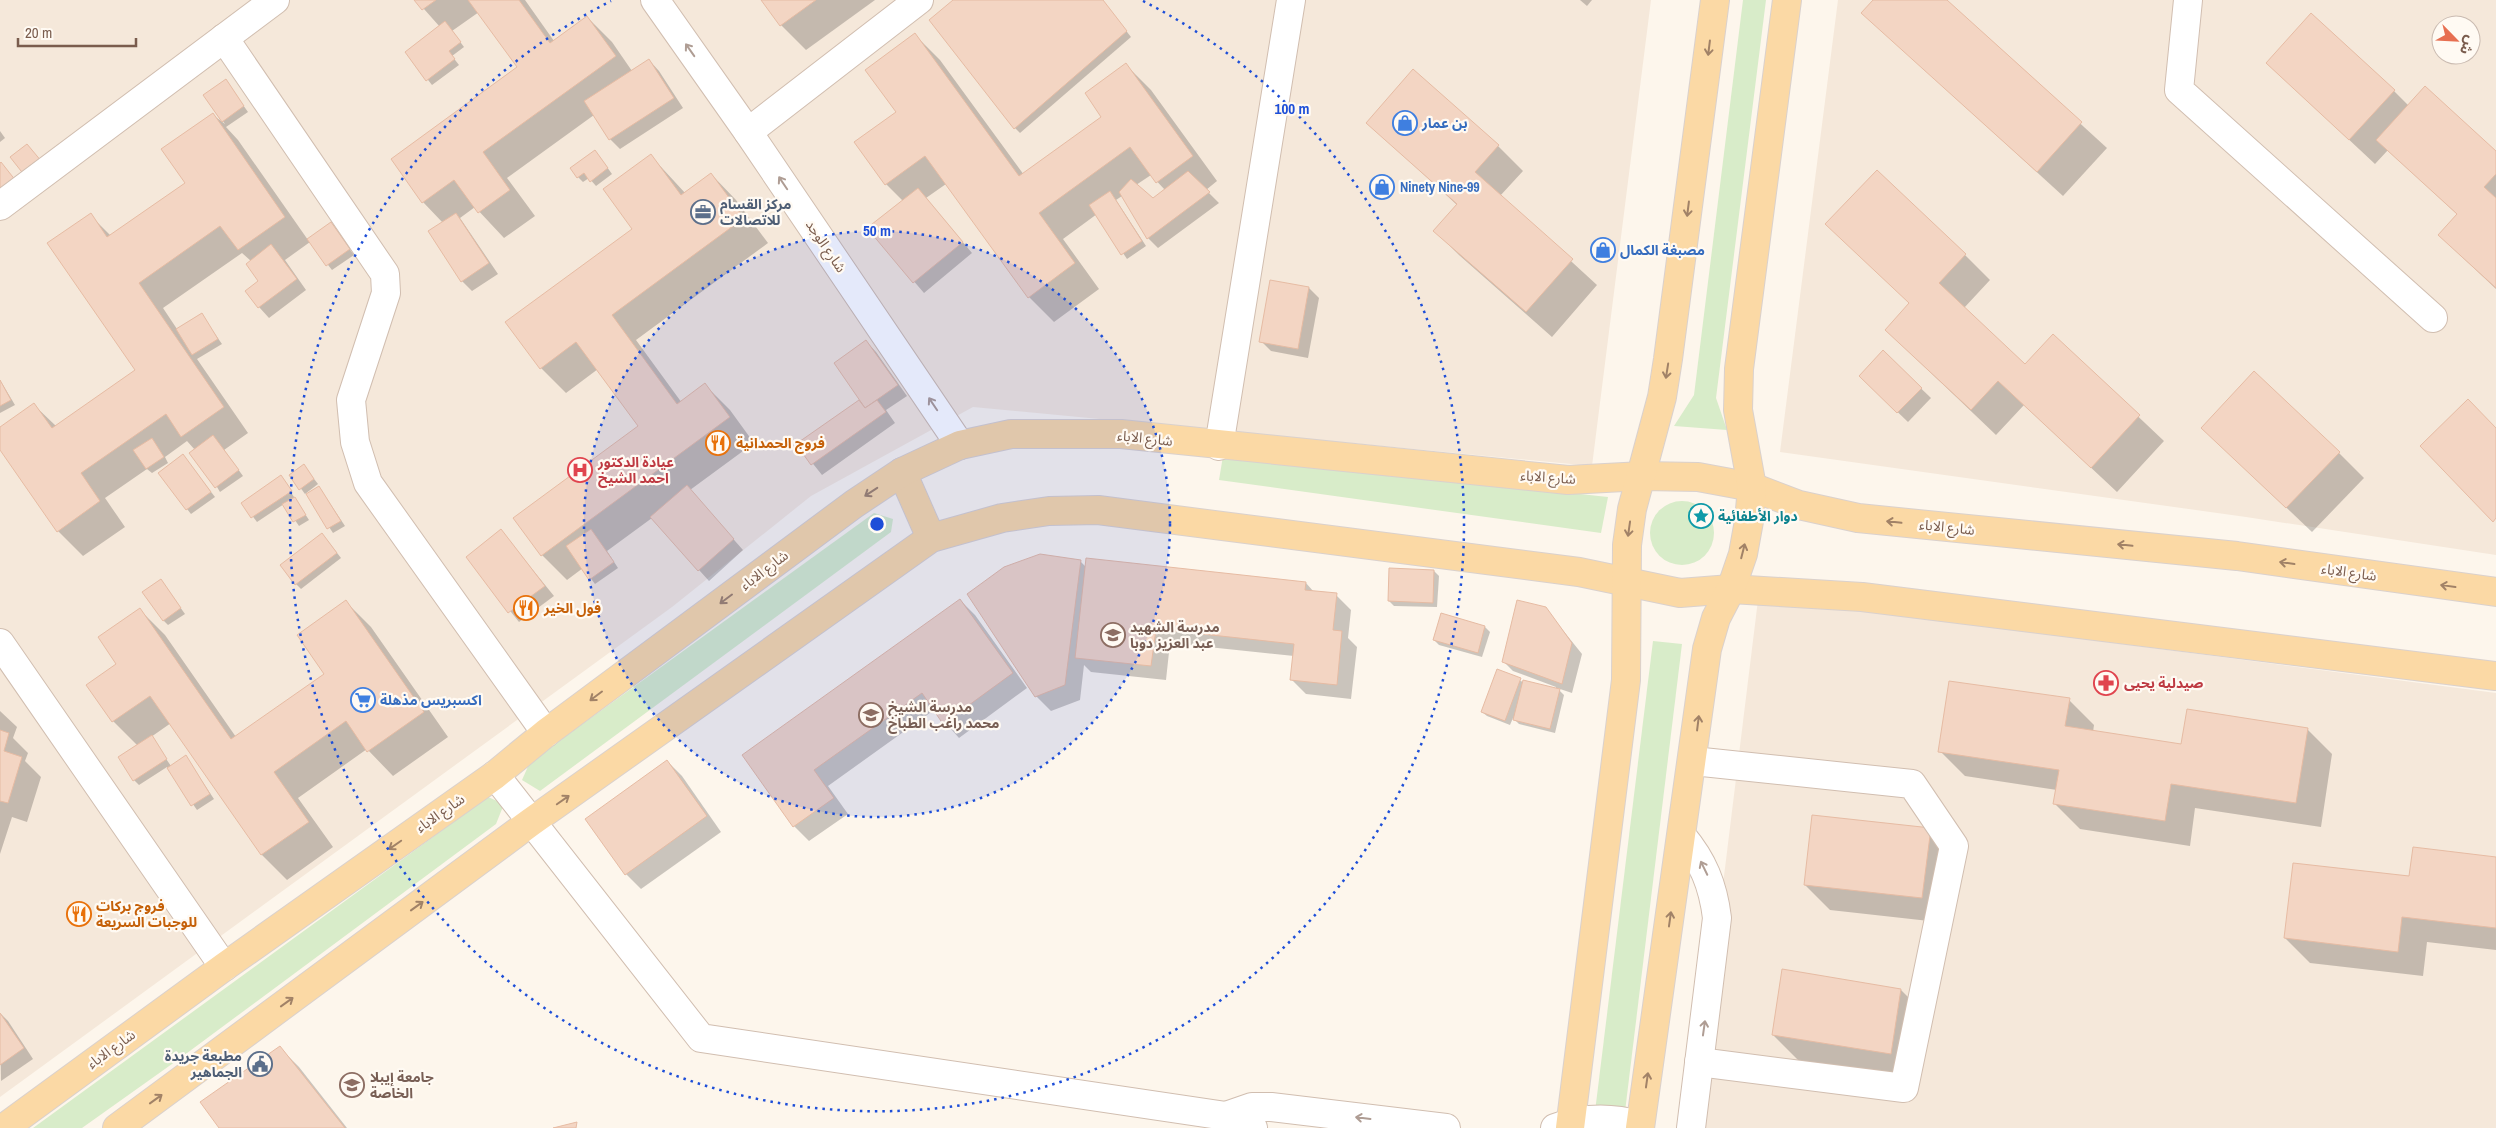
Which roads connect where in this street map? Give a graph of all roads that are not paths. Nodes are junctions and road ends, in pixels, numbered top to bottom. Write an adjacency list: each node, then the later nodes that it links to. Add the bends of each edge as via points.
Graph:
1 (275, 0): 8 (street)
2 (655, 0): 9 (street, شارع الوجد, one-way to 2)
3 (919, 0): 9 (street)
4 (1291, 0): 13 (street)
5 (1715, 0): 15 (main road, one-way to 15, via 1668,359)
6 (1786, 0): 16 (main road, via 1739,369 1738,410)
7 (2188, 0): 11 (street, via 2179,90)
8 (224, 38): 10 (street); 23 (street, via 385,274 386,293 351,400 355,442 368,483)
9 (748, 132): 12 (street, شارع الوجد, one-way to 9)
10 (0, 206)
11 (2433, 318)
12 (960, 445): 13 (main road, شارع الاباء, via 1010,434 1121,434); 14 (main road, شارع الاباء)
13 (1219, 446): 15 (main road, شارع الاباء, via 1568,480)
14 (902, 472): 17 (main road); 23 (main road, شارع الاباء, one-way to 23, via 854,504)
15 (1643, 476): 16 (main road, شارع الاباء, via 1698,477); 18 (main road, one-way to 18, via 1632,509 1627,545)
16 (1752, 488): 19 (main road, one-way to 16, via 1750,521); 20 (main road, شارع الاباء, one-way to 16, via 2237,556 1858,518 1799,505)
17 (932, 538): 18 (main road, via 1002,518 1098,510 1561,569); 26 (main road, one-way to 17)
18 (1628, 583): 19 (main road, via 1680,594); 31 (main road, via 1626,680)
19 (1731, 589): 22 (main road, via 1862,597); 24 (main road, one-way to 19, via 1707,648 1716,618)
20 (2496, 592)
21 (0, 643): 28 (street)
22 (2496, 676)
23 (546, 733): 25 (main road, شارع الاباء)
24 (1693, 761): 27 (main road); 29 (street, via 1912,784 1954,846 1904,1088)
25 (495, 775): 26 (street); 28 (main road, شارع الاباء, one-way to 28)
26 (531, 822): 30 (street, via 701,1038); 34 (main road, one-way to 26)
27 (1682, 836): 29 (street, one-way to 27, via 1717,918 1707,873); 32 (main road, one-way to 27)
28 (224, 966): 33 (main road, شارع الاباء)
29 (1699, 1062): 37 (street)
30 (1226, 1116): 35 (street); 36 (street, one-way to 30, via 1270,1107 1252,1108)
31 (1565, 1126): 32 (street, via 1608,1120)
32 (1640, 1126)
33 (4, 1128)
34 (117, 1128)
35 (1254, 1128)
36 (1446, 1128)
37 (1690, 1128)

